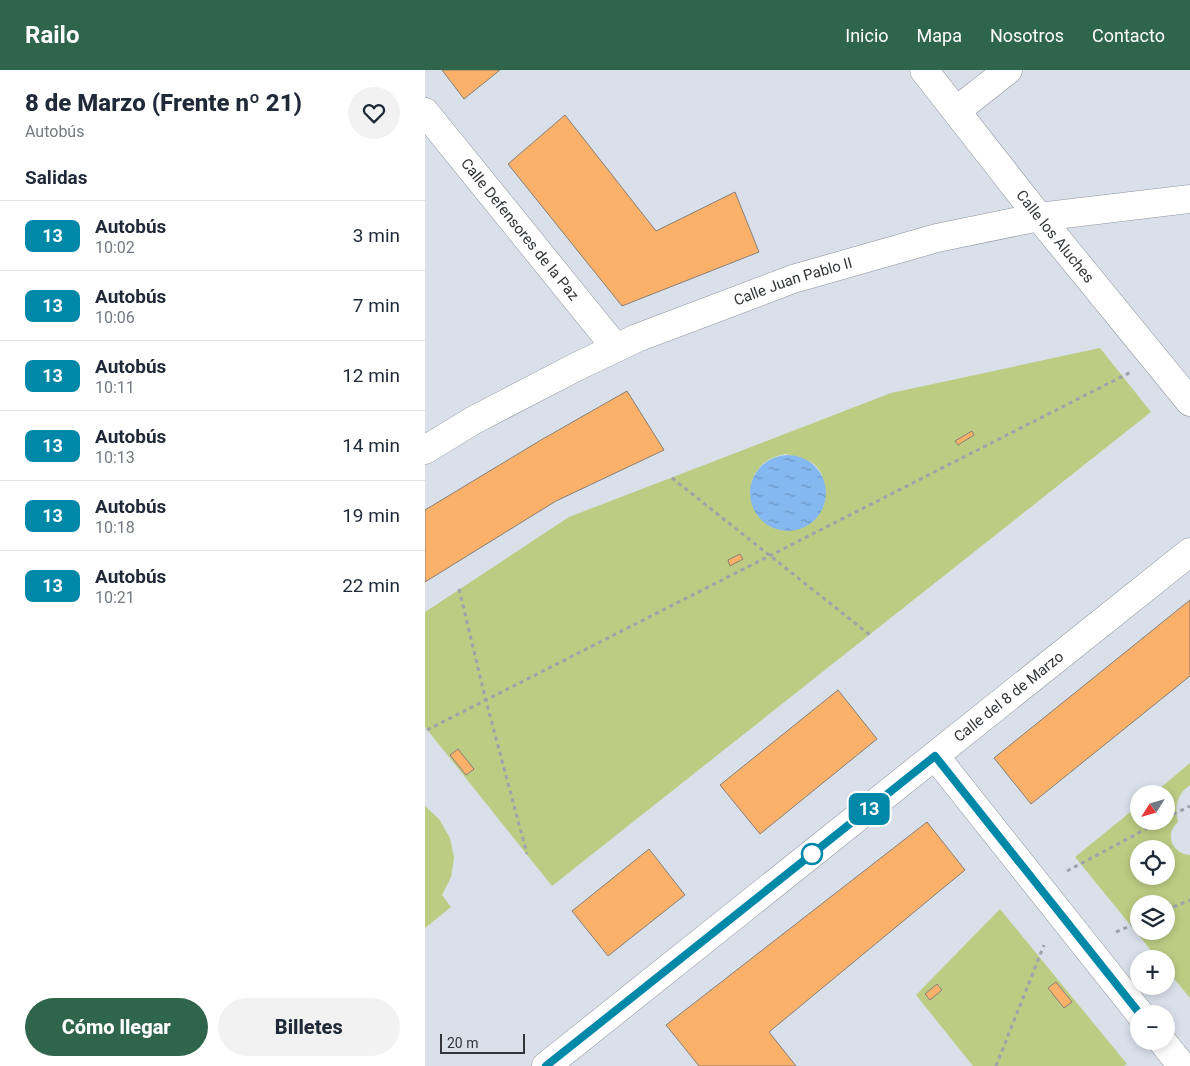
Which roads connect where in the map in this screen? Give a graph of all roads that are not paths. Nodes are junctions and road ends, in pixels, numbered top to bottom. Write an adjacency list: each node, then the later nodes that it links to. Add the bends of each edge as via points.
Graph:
1 (924, 70): 3 (street, Calle los Aluches)
2 (1008, 70): 3 (street)
3 (956, 110): 6 (street, Calle los Aluches)
4 (425, 112): 7 (street, Calle Defensores de la Paz)
5 (1190, 199): 6 (street, Calle Juan Pablo II)
6 (1039, 218): 7 (street, Calle Juan Pablo II, via 937,238 793,279); 8 (street, Calle los Aluches)
7 (616, 348): 9 (street, Calle Juan Pablo II, via 474,420)
8 (1190, 402)
9 (425, 450)
10 (1190, 552): 11 (street, Calle del 8 de Marzo)
11 (935, 756): 12 (street); 14 (street, Calle del 8 de Marzo)
12 (1133, 1005)
13 (1169, 1050): 15 (street)
14 (546, 1066)
15 (1182, 1066)

